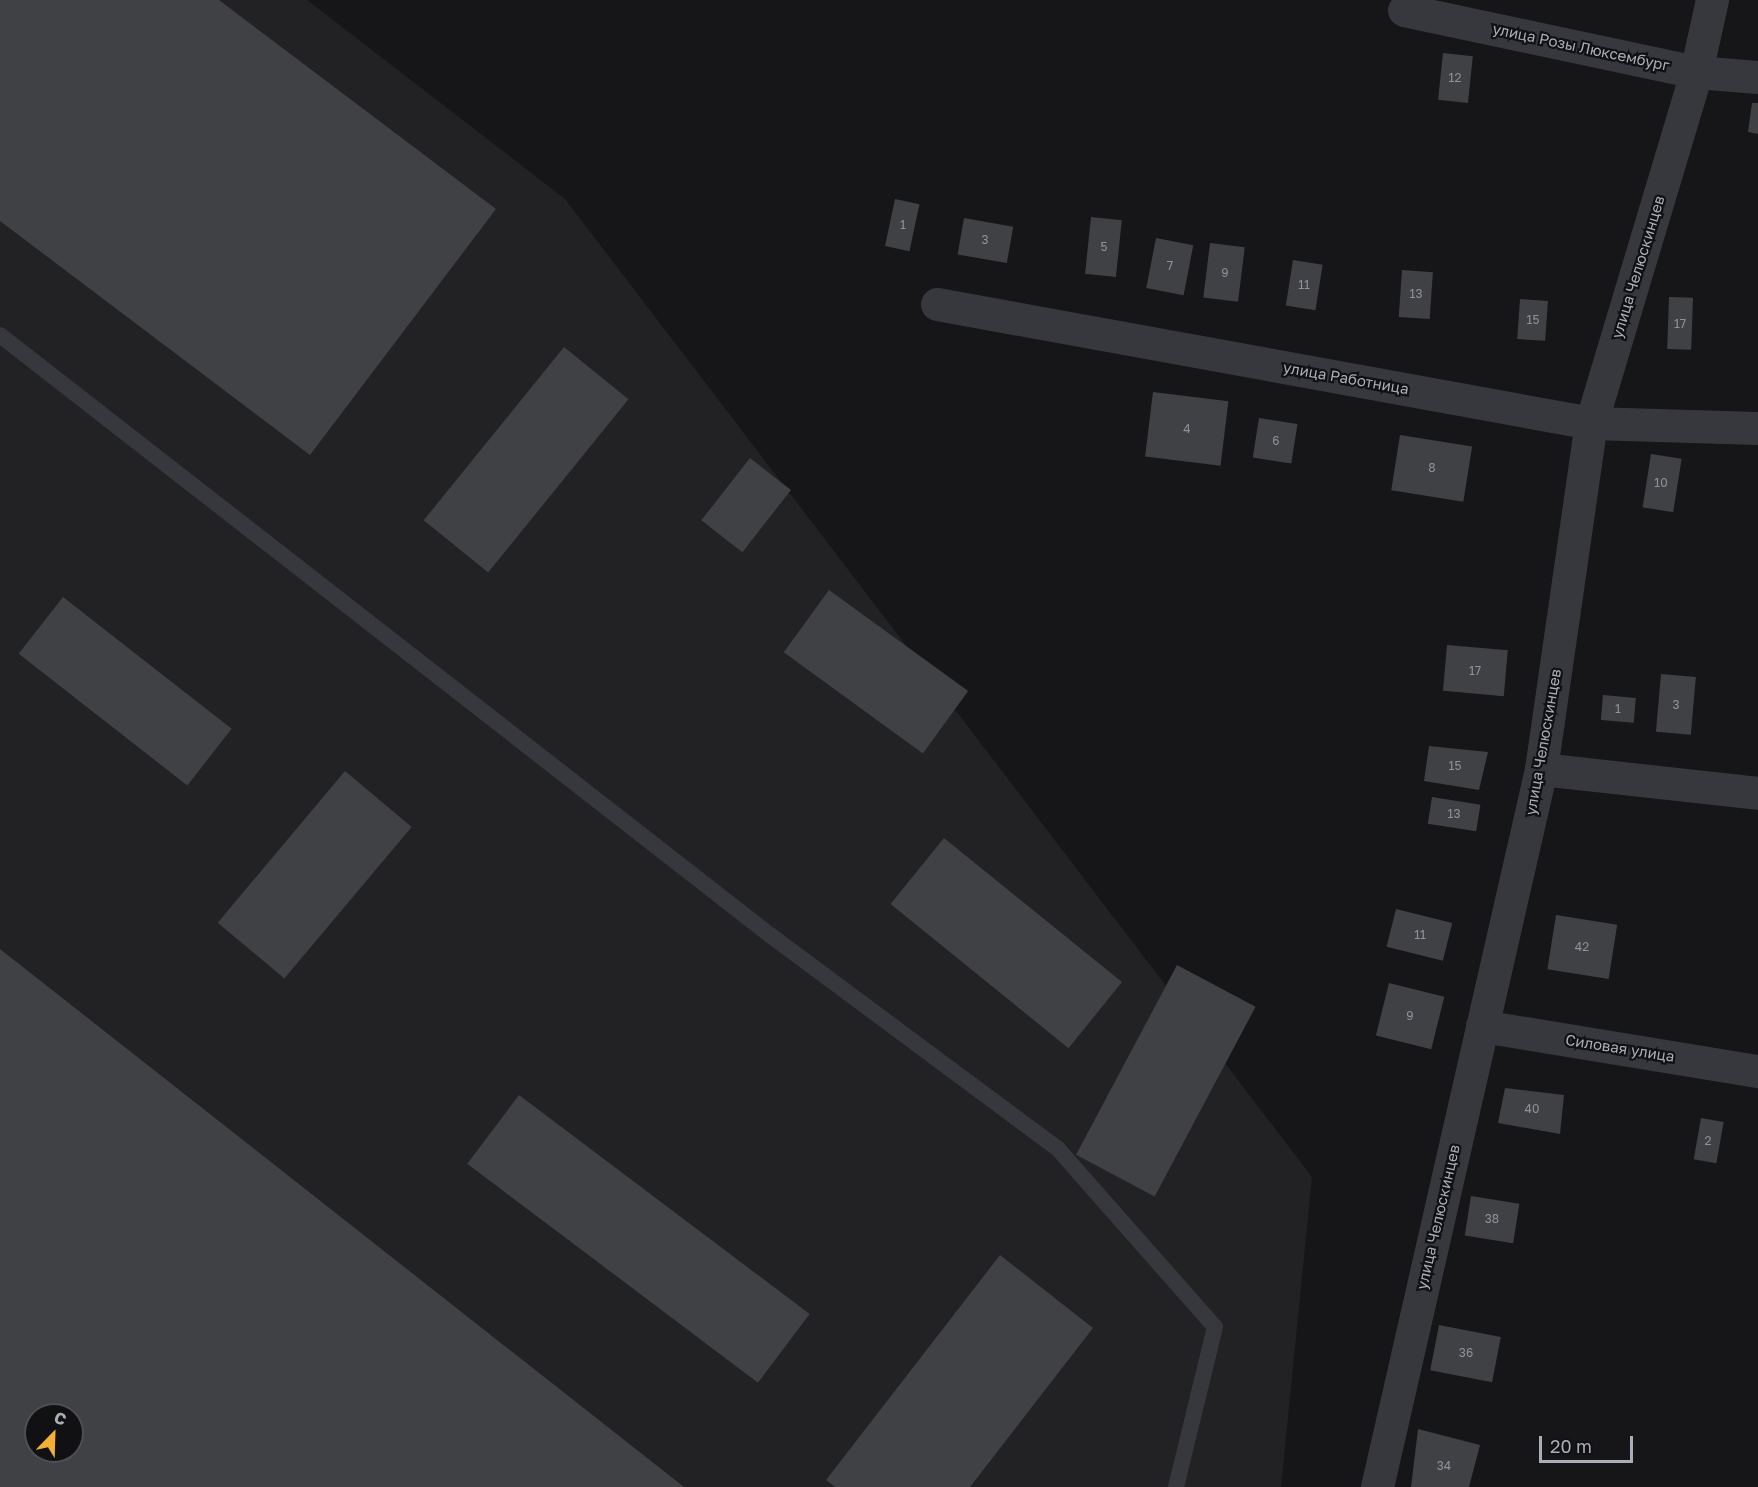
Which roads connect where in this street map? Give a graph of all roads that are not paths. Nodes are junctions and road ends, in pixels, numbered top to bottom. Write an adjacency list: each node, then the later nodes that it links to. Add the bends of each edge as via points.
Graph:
1 (1712, 0): 3 (street, улица Челюскинцев)
2 (1404, 10): 3 (street, улица Розы Люксембург)
3 (1696, 72): 4 (street, улица Розы Люксембург); 7 (street, улица Челюскинцев)
4 (1758, 77)
5 (937, 304): 7 (street, улица Работница)
6 (0, 335): 13 (lane, via 770,935 1058,1149 1215,1327)
7 (1591, 423): 8 (street, улица Работница); 9 (street, улица Челюскинцев)
8 (1758, 428)
9 (1541, 769): 10 (street); 11 (street, улица Челюскинцев)
10 (1758, 793)
11 (1482, 1026): 12 (street, Силовая улица); 14 (street, улица Челюскинцев)
12 (1758, 1071)
13 (1176, 1487)
14 (1377, 1487)

